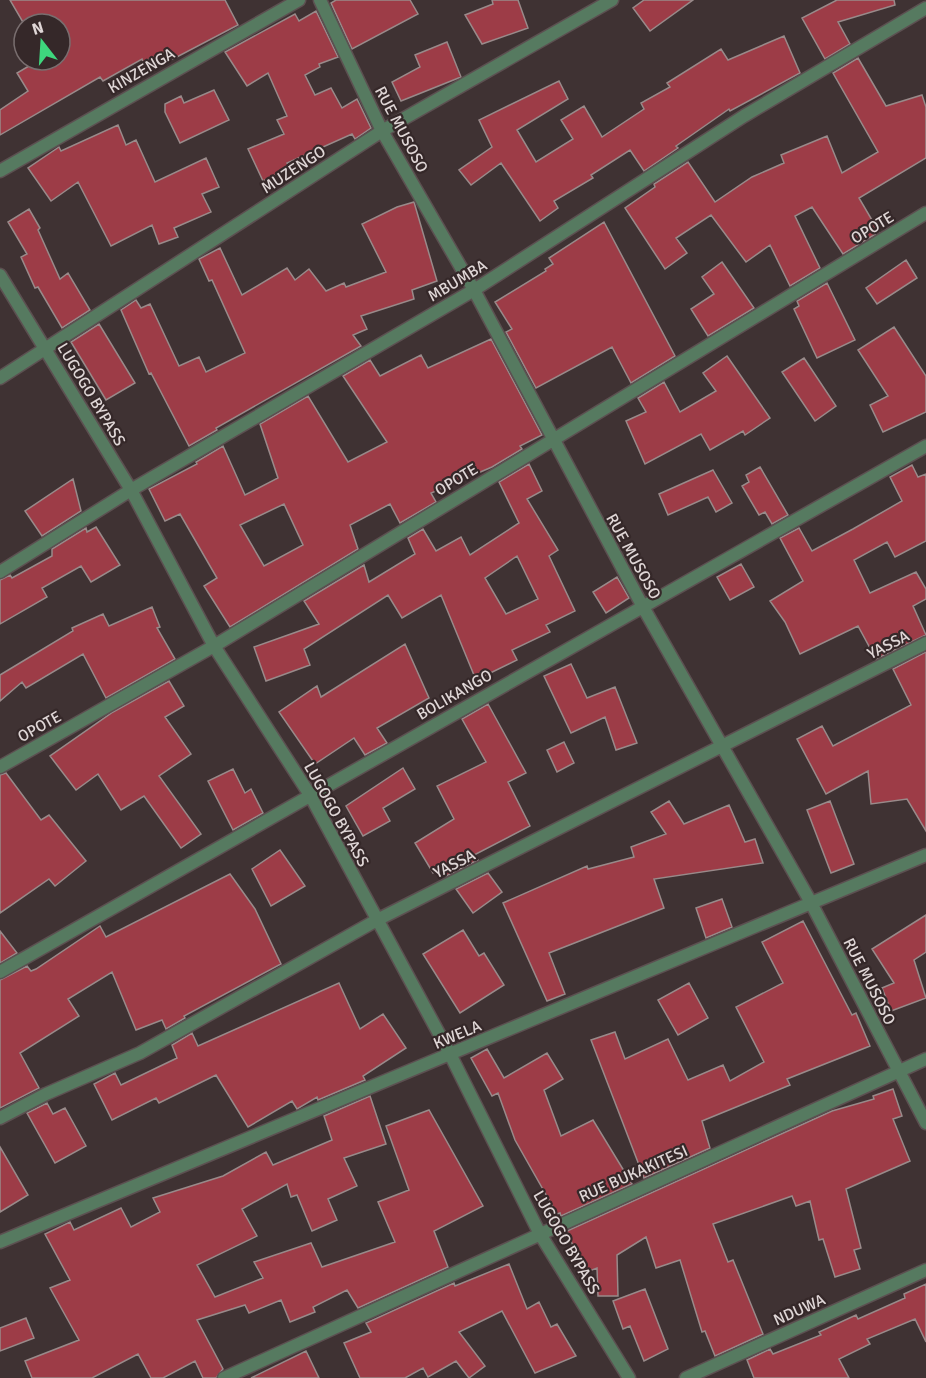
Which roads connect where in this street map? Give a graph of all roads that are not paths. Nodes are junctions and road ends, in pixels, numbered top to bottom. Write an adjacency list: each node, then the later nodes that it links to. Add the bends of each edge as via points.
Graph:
1 (299, 0): 6 (street, KINZENGA)
2 (320, 0): 5 (street, RUE MUSOSO)
3 (612, 0): 5 (street, MUZENGO)
4 (926, 8): 9 (street, MBUMBA, via 744,116)
5 (382, 131): 9 (street, RUE MUSOSO); 10 (street, MUZENGO)
6 (0, 171)
7 (926, 213): 12 (street, OPOTE)
8 (0, 275): 10 (street, LUGOGO BYPASS)
9 (474, 290): 12 (street, RUE MUSOSO); 14 (street, MBUMBA)
10 (45, 349): 11 (street, MUZENGO); 14 (street, LUGOGO BYPASS)
11 (0, 378)
12 (553, 440): 16 (street, RUE MUSOSO); 18 (street, OPOTE)
13 (926, 446): 16 (street, BOLIKANGO)
14 (131, 490): 15 (street, MBUMBA); 18 (street, LUGOGO BYPASS)
15 (0, 572)
16 (643, 607): 19 (street, RUE MUSOSO); 21 (street, BOLIKANGO)
17 (926, 643): 19 (street, YASSA)
18 (214, 646): 20 (street, OPOTE); 21 (street, LUGOGO BYPASS)
19 (723, 745): 23 (street, RUE MUSOSO); 24 (street, YASSA)
20 (0, 767)
21 (310, 795): 24 (street, LUGOGO BYPASS); 25 (street, BOLIKANGO)
22 (926, 855): 23 (street, KWELA)
23 (811, 903): 26 (street, KWELA); 28 (street, RUE MUSOSO)
24 (377, 920): 26 (street, LUGOGO BYPASS); 29 (street, YASSA, via 140,1053)
25 (0, 972)
26 (450, 1054): 31 (street, LUGOGO BYPASS); 32 (street, KWELA)
27 (926, 1059): 28 (street, RUE BUKAKITESI)
28 (898, 1071): 30 (street, RUE MUSOSO); 31 (street, RUE BUKAKITESI)
29 (0, 1118)
30 (926, 1124)
31 (540, 1234): 34 (street, RUE BUKAKITESI); 35 (street, LUGOGO BYPASS)
32 (0, 1242)
33 (926, 1270): 36 (street, NDUWA)
34 (224, 1378)
35 (629, 1378)
36 (687, 1378)

